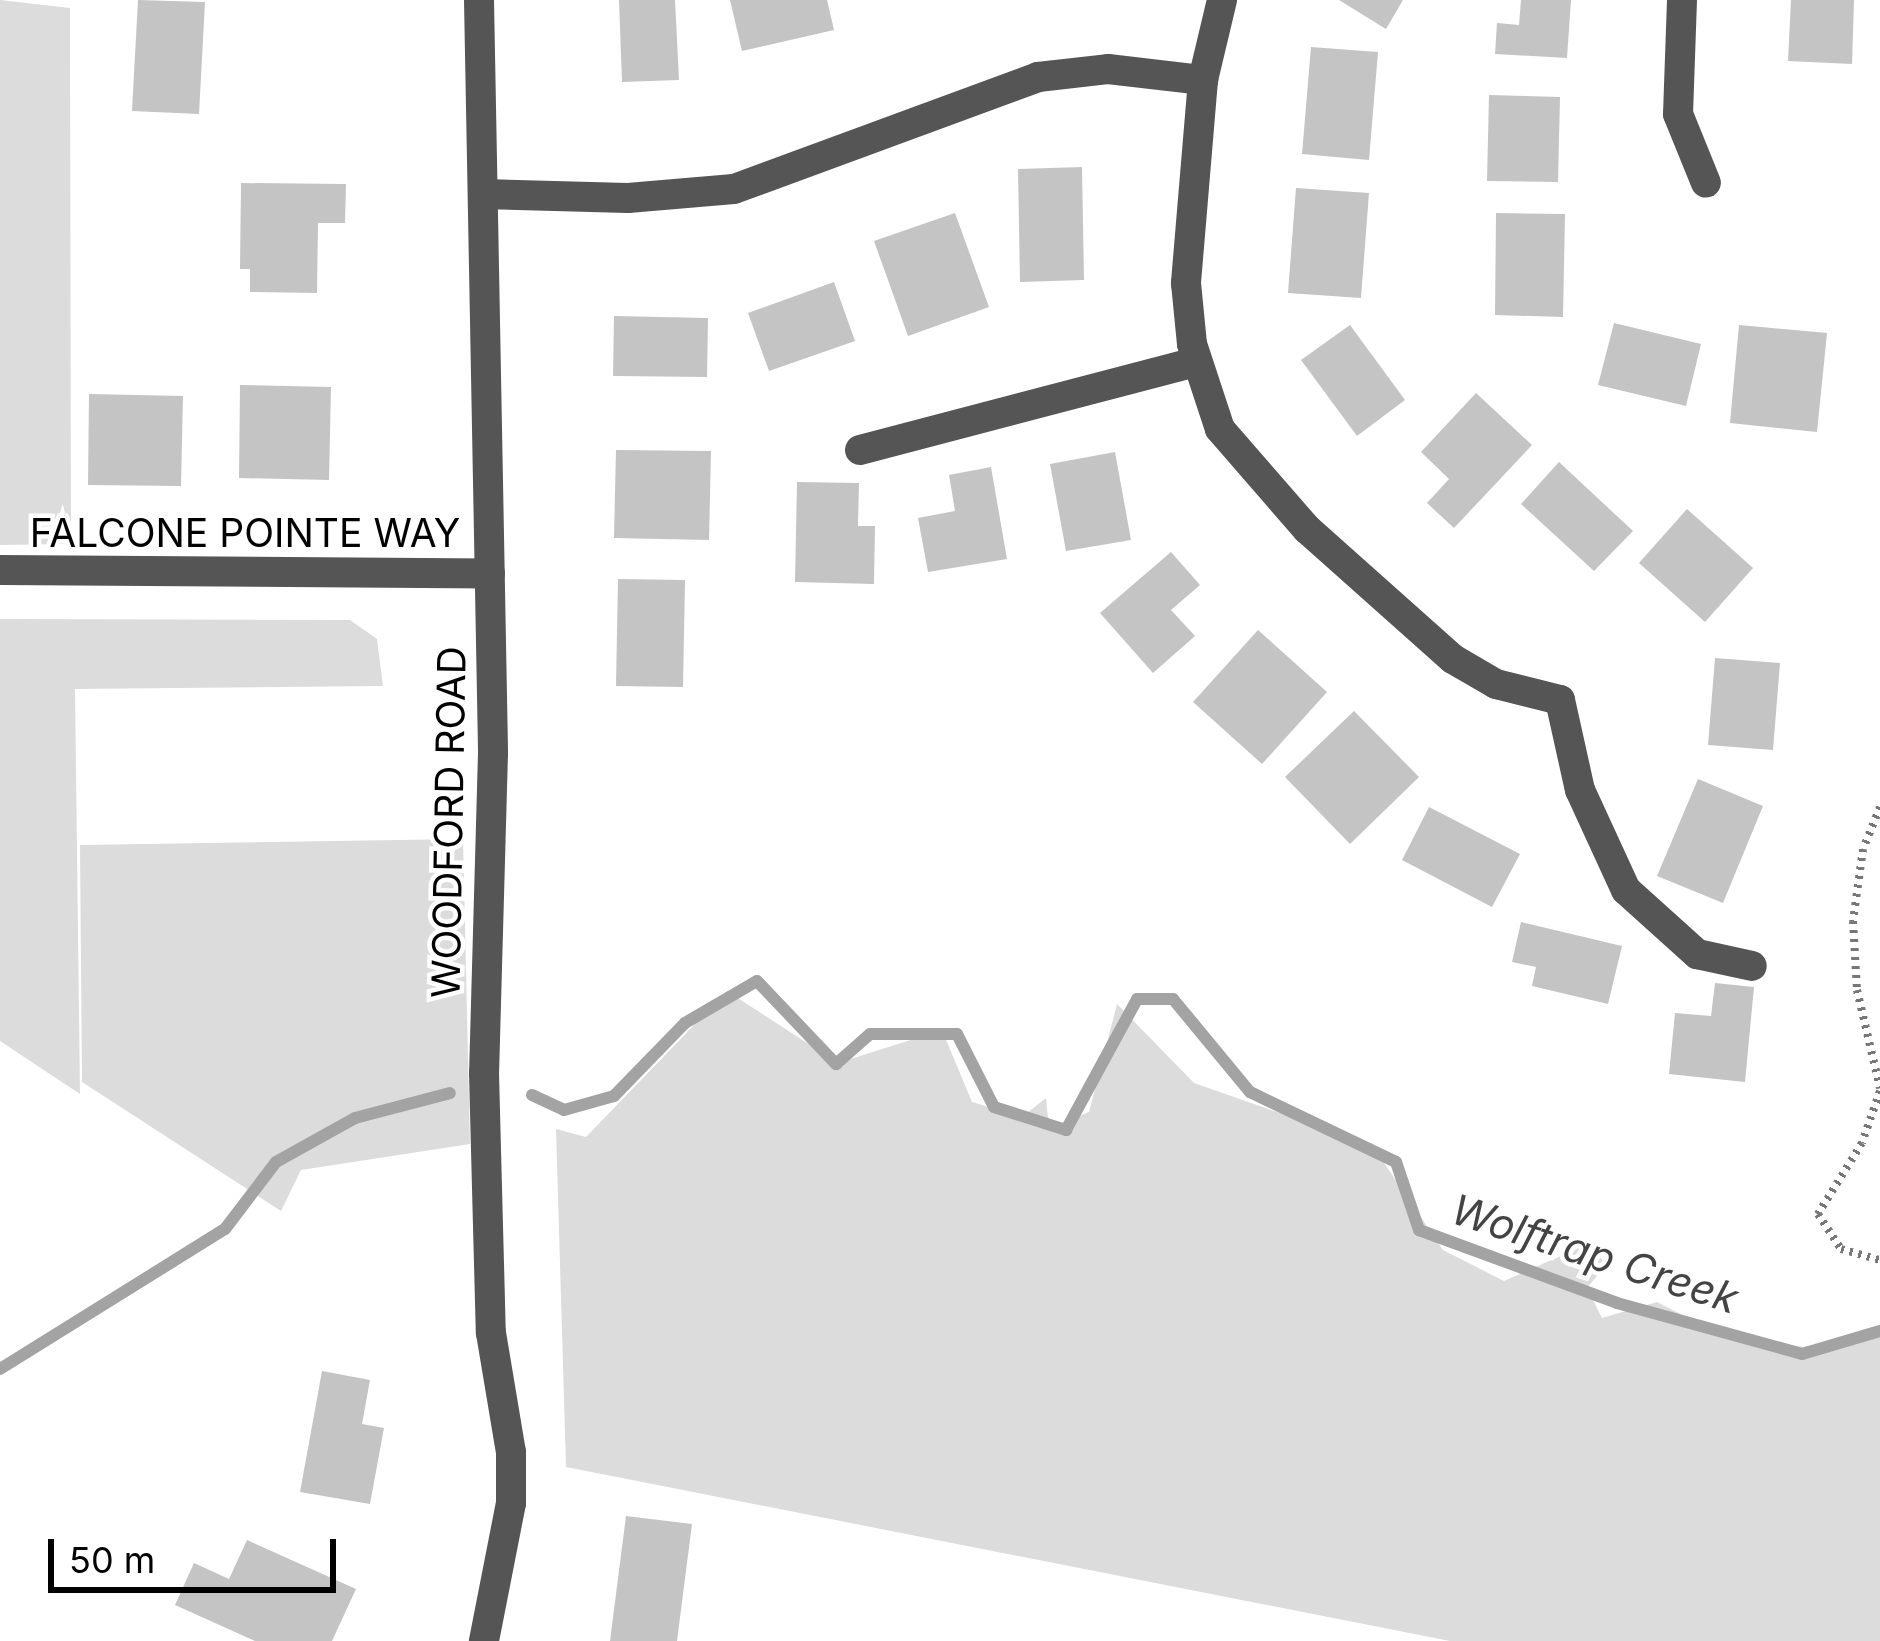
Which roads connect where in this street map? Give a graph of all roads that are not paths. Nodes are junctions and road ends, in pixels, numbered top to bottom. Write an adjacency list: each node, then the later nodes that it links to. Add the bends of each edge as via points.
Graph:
1 (479, 0): 6 (street, WOODFORD ROAD)
2 (1222, 0): 4 (street)
3 (1682, 0): 5 (street, via 1678,114)
4 (1203, 80): 6 (street, via 1108,69 1038,77 734,189 628,198); 7 (street, via 1186,283)
5 (1706, 183)
6 (484, 194): 10 (street, WOODFORD ROAD)
7 (1196, 362): 8 (street); 11 (street, via 1220,429 1307,530 1453,659 1496,684 1560,700 1580,790 1626,890 1697,954)
8 (860, 450)
9 (0, 571): 10 (street, FALCONE POINTE WAY)
10 (490, 573): 12 (street, WOODFORD ROAD, via 485,1093 491,1333 511,1503)
11 (1752, 966)
12 (484, 1641)

